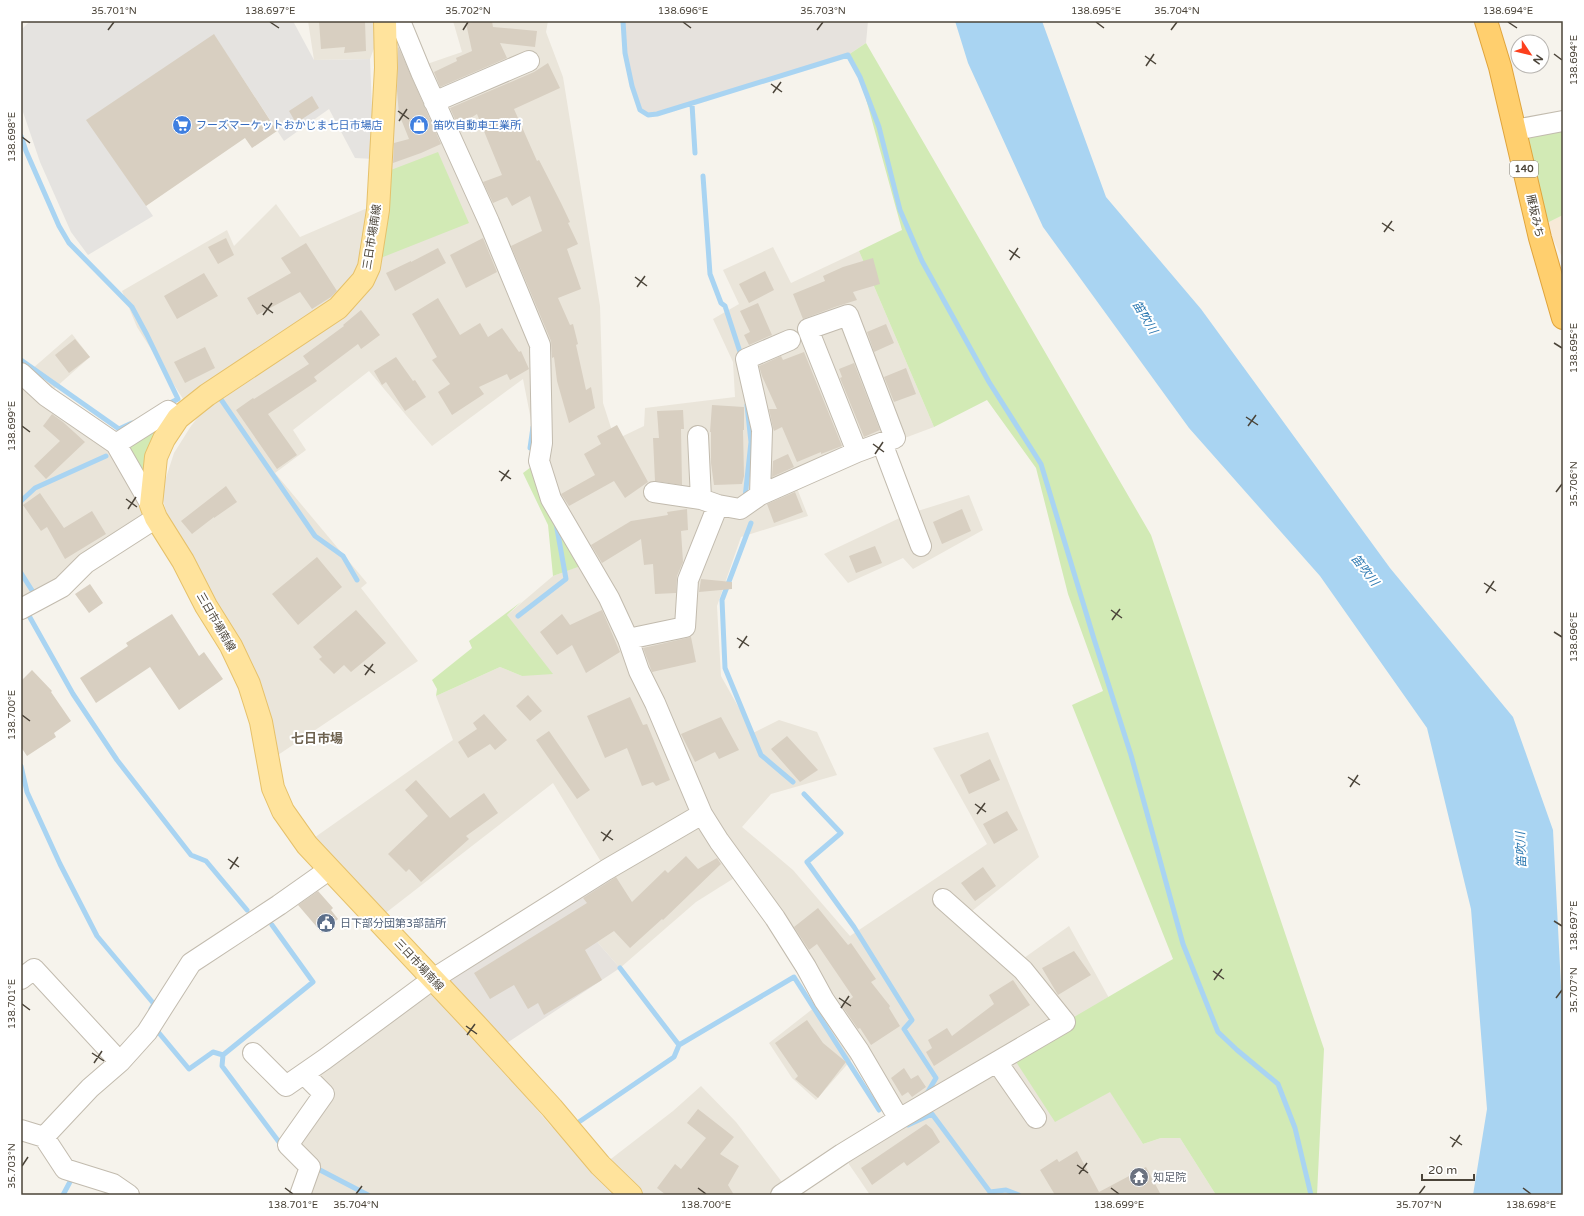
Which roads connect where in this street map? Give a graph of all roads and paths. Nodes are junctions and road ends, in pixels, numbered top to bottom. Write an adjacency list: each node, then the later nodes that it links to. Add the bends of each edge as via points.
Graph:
1 (385, 21): 11 (main road, 三日市場南線, via 386,68 378,210 369,267 363,280 338,308 207,395)
2 (400, 21): 5 (street)
3 (1486, 21): 7 (highway, 雁坂みち / 140)
4 (529, 60): 5 (street)
5 (434, 102): 22 (street, via 540,345 542,443 539,461 552,499)
6 (1563, 125): 7 (street)
7 (1515, 130): 8 (highway, 雁坂みち / 140, via 1540,238)
8 (1563, 318)
9 (790, 340): 17 (street, via 746,359 762,430)
10 (21, 373): 14 (street, via 46,396)
11 (178, 418): 14 (street, via 168,411); 19 (main road, 三日市場南線, via 156,456)
12 (698, 436): 18 (street)
13 (882, 443): 15 (street); 15 (street, via 895,438 848,315 808,329); 20 (street)
14 (116, 444): 19 (street)
15 (857, 452): 17 (street)
16 (654, 492): 18 (street)
17 (760, 495): 18 (street, via 740,509)
18 (710, 502): 22 (street, via 688,580 685,627)
19 (154, 511): 21 (street, via 86,563 62,587); 24 (main road, 三日市場南線, via 231,646 249,684 261,722 274,788 283,811 307,845)
20 (921, 546)
21 (21, 610)
22 (628, 639): 23 (street, via 639,671)
23 (702, 814): 27 (street, via 606,870); 33 (street, via 775,918 824,1000 860,1051)
24 (330, 869): 27 (main road, 三日市場南線); 29 (street, via 191,963 147,1032)
25 (942, 899): 30 (street, via 1023,970 1065,1022)
26 (21, 979): 29 (street, via 34,969)
27 (433, 979): 31 (street); 38 (main road, 三日市場南線, via 552,1108 600,1165)
28 (253, 1053): 31 (street, via 286,1086)
29 (120, 1062): 35 (street, via 90,1088)
30 (997, 1062): 32 (street); 33 (street)
31 (304, 1074): 37 (street, via 324,1094 288,1145 310,1168)
32 (1036, 1118)
33 (899, 1119): 39 (street)
34 (21, 1130): 35 (street)
35 (44, 1137): 36 (street, via 65,1169 113,1184)
36 (129, 1195)
37 (300, 1195)
38 (631, 1195)
39 (781, 1195)

